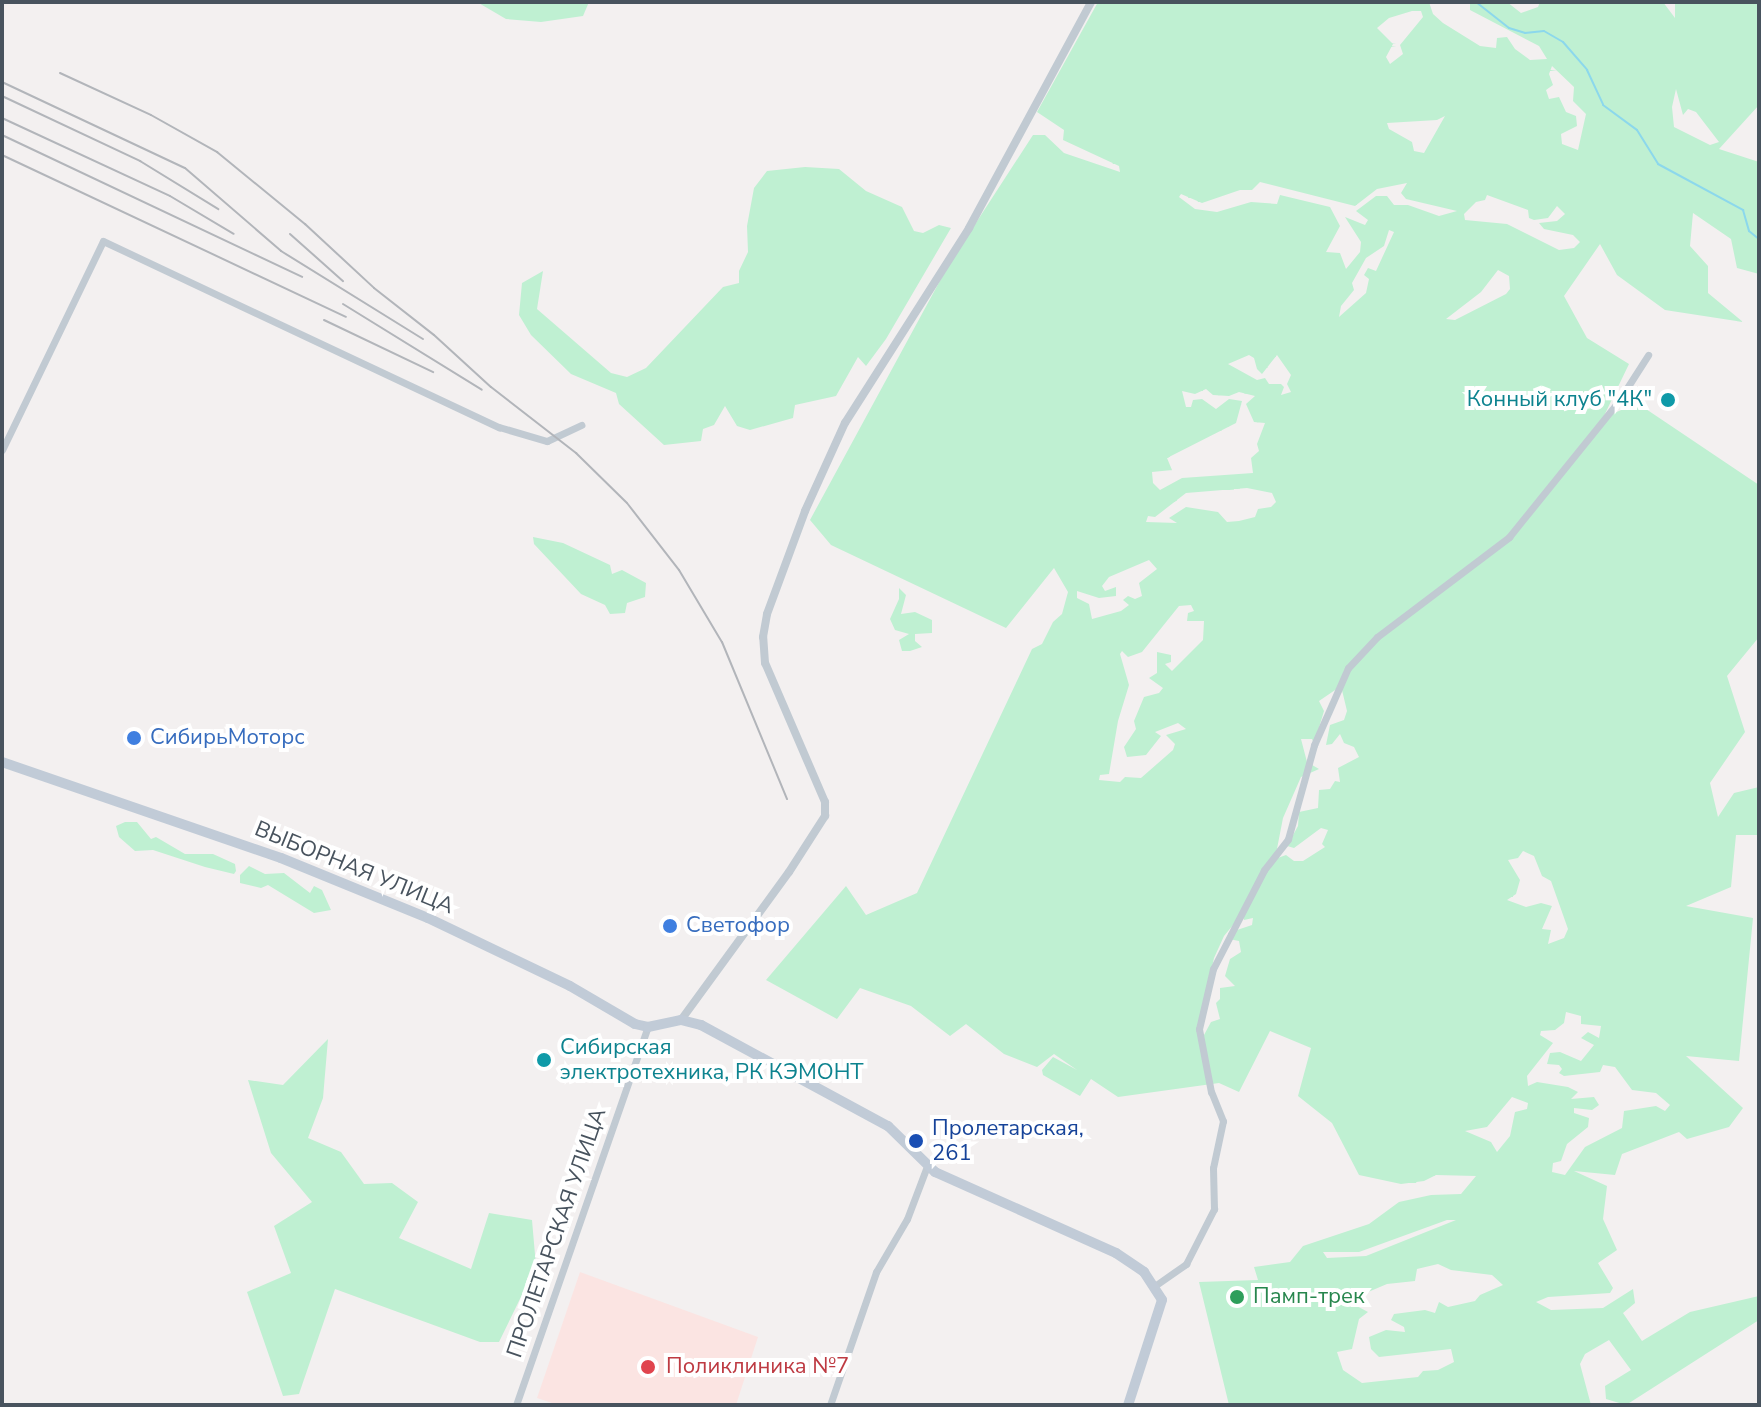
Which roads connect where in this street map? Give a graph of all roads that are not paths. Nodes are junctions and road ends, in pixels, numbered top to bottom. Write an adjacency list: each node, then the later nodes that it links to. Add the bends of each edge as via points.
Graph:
1 (1091, 2): 6 (street, via 969,228 845,423 805,511 763,637 765,663 825,802 825,816)
2 (1648, 355): 9 (street, via 1618,402 1509,537 1377,637 1348,668 1314,745 1288,839 1264,870 1213,969 1199,1029 1211,1092 1223,1121 1213,1168 1214,1209 1186,1264)
3 (582, 425): 4 (street, via 547,441 499,427 103,241)
4 (2, 450)
5 (2, 762): 7 (main road, ВЫБОРНАЯ УЛИЦА, via 281,858 417,913)
6 (681, 1020): 7 (main road); 8 (main road, via 722,1035 867,1114 899,1134)
7 (648, 1027): 10 (street, ПРОЛЕТАРСКАЯ УЛИЦА)
8 (927, 1166): 9 (main road, via 1116,1253); 11 (street, via 907,1219 876,1272)
9 (1156, 1285): 12 (main road, via 1162,1308)
10 (516, 1405)
11 (830, 1405)
12 (1128, 1405)

